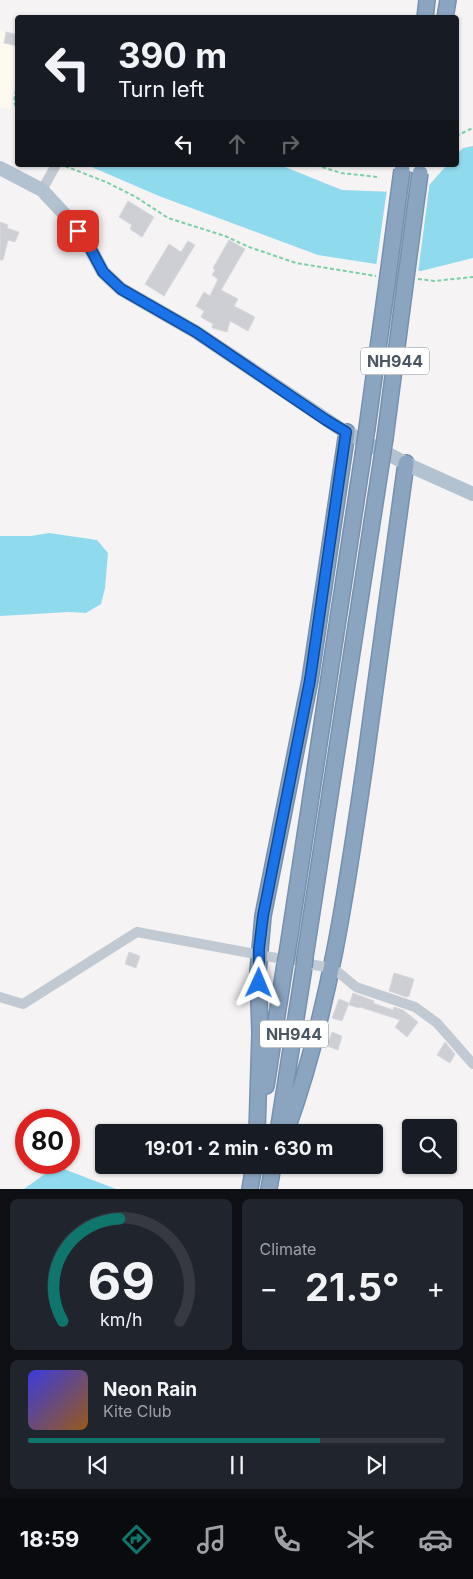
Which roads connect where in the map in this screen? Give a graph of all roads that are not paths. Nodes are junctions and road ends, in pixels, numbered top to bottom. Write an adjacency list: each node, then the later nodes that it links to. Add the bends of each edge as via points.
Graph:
1 (427, 0): 3 (highway)
2 (448, 0): 4 (highway)
3 (425, 15)
4 (446, 15)
5 (55, 167): 9 (street)
6 (0, 168): 9 (main road)
7 (402, 168): 18 (highway, NH944 / NH944, bridge, via 363,455)
8 (420, 169): 19 (highway, NH944 / NH944, bridge, via 408,282)
9 (42, 190): 10 (main road, via 87,242 103,272 121,289 196,332)
10 (346, 432): 11 (main road); 13 (highway, via 310,680 265,908)
11 (406, 463): 12 (main road); 14 (highway, via 355,833)
12 (473, 494)
13 (259, 954): 14 (street); 15 (street, via 137,932 23,1004); 17 (highway)
14 (331, 968): 16 (street, via 356,987 415,1007 437,1022); 20 (highway, via 317,1031)
15 (0, 997)
16 (473, 1064)
17 (258, 1124)
18 (259, 1124)
19 (279, 1124)
20 (289, 1124)
21 (252, 1174): 23 (highway)
22 (272, 1174): 24 (highway)
23 (250, 1189)
24 (269, 1189)

